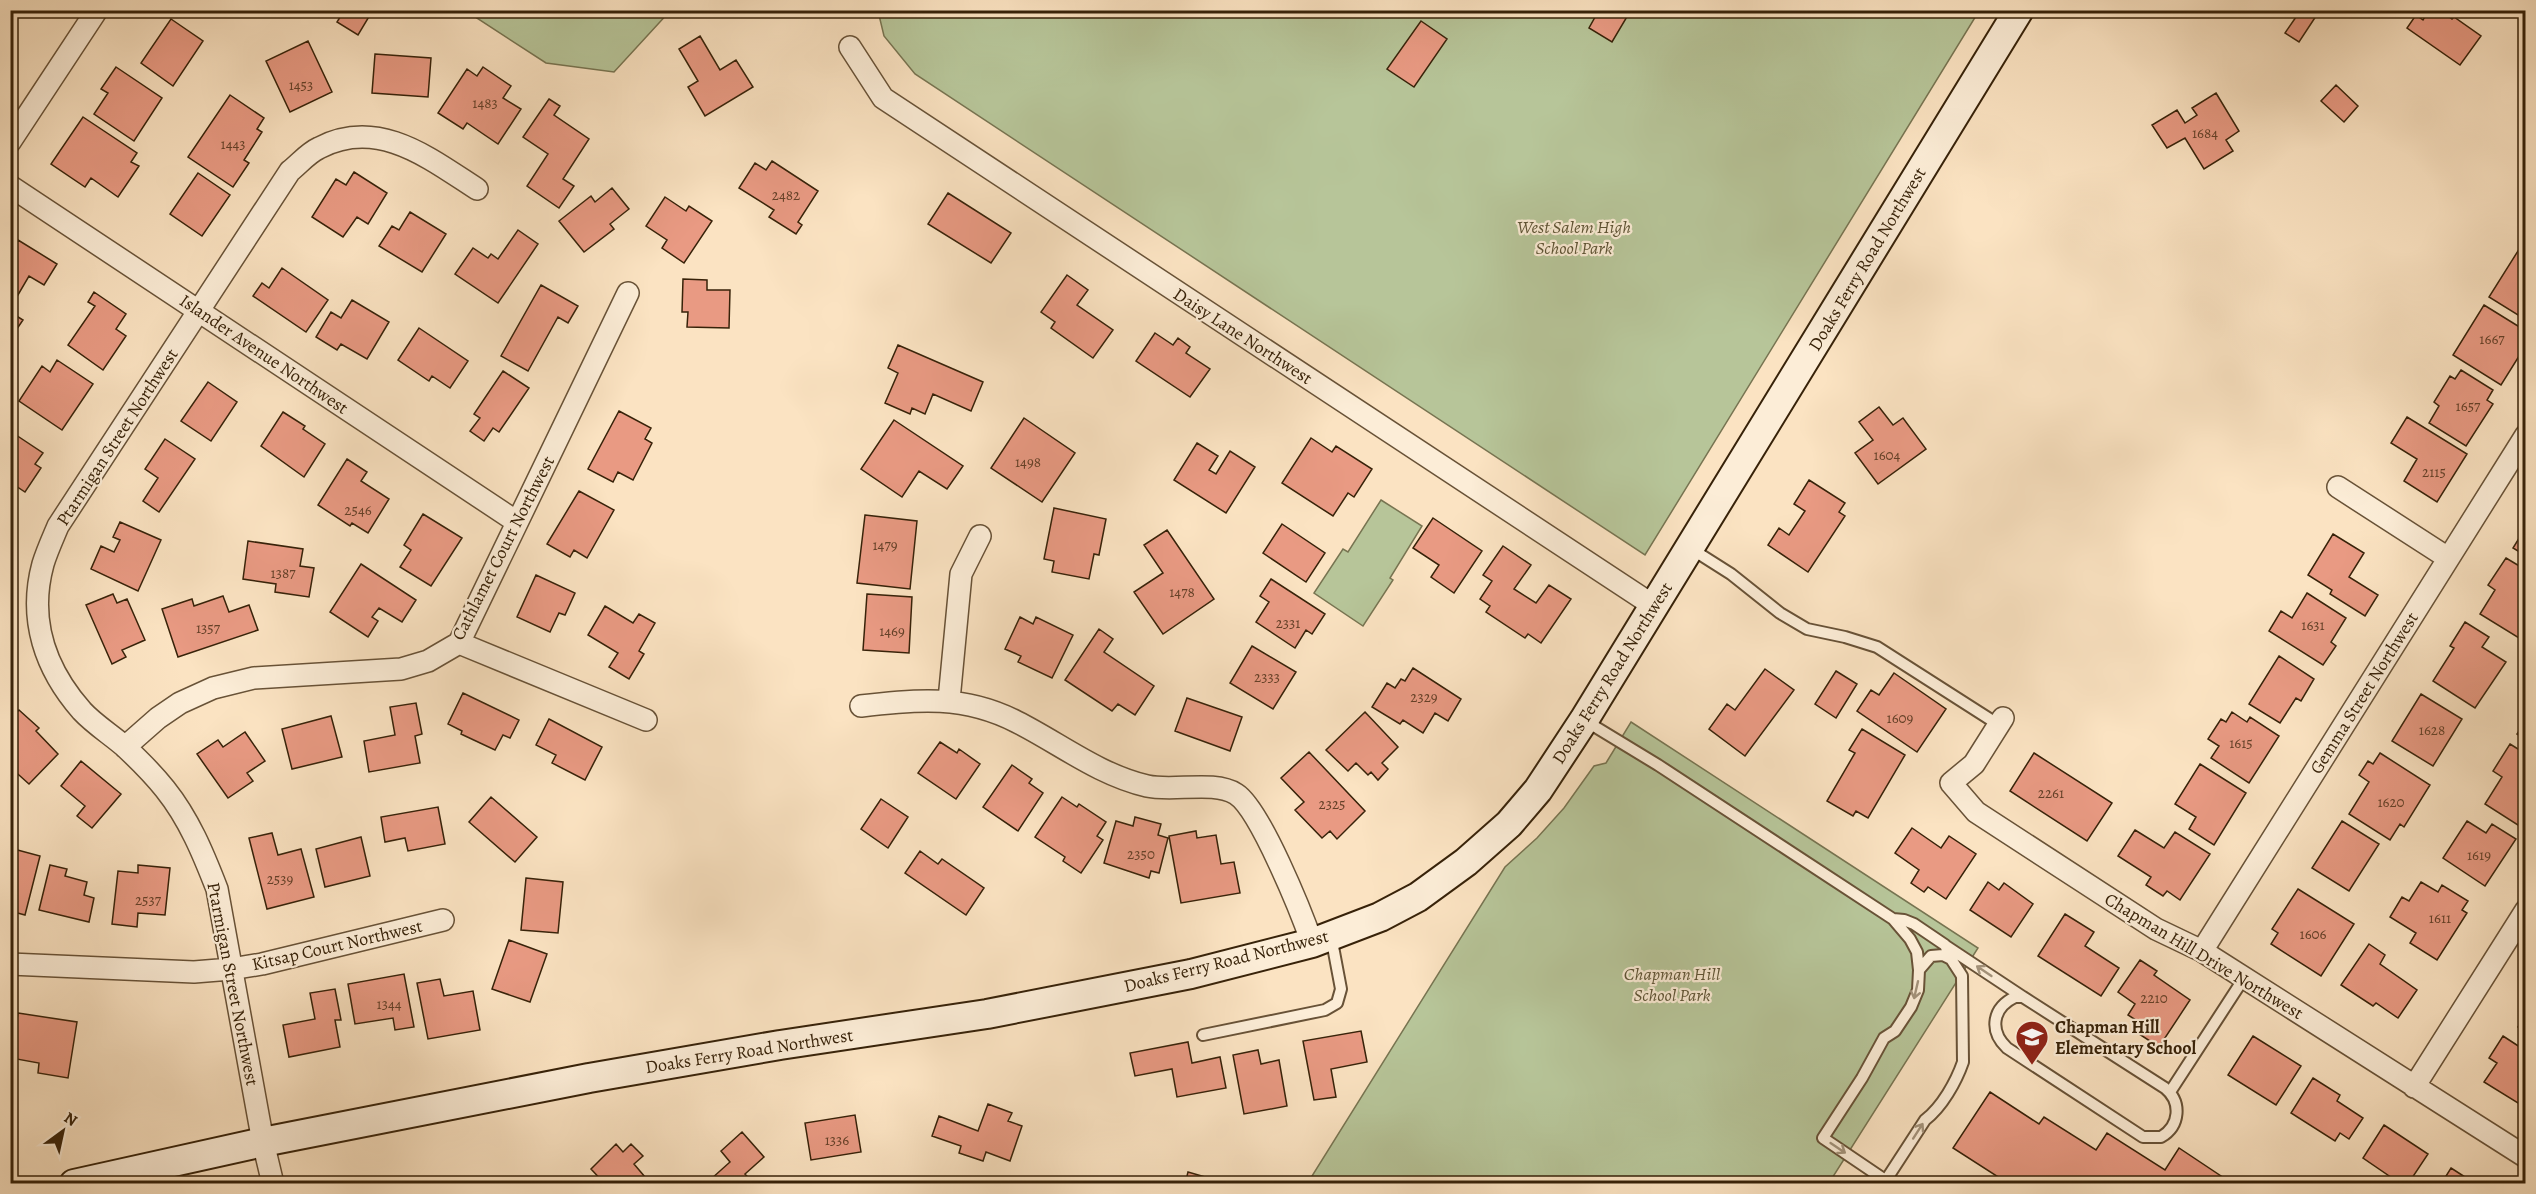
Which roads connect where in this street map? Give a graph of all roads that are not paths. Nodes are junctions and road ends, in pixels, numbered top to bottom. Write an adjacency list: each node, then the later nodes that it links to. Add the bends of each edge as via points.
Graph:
1 (96, 10): 4 (street)
2 (2019, 10): 13 (main road, Doaks Ferry Road Northwest)
3 (850, 48): 15 (street, Daisy Lane Northwest, via 883,98)
4 (10, 142)
5 (10, 186): 8 (street, Islander Avenue Northwest)
6 (477, 189): 8 (street, Ptarmigan Street Northwest, via 397,142 375,137 347,139 318,148 290,171)
7 (628, 293): 11 (street, Cathlamet Court Northwest)
8 (198, 311): 11 (street, Islander Avenue Northwest); 22 (street, Ptarmigan Street Northwest, via 58,526 43,564 38,605 40,635 55,675 83,712)
9 (2525, 439): 14 (street, Gemma Street Northwest)
10 (2338, 488): 14 (street)
11 (517, 522): 16 (street, Cathlamet Court Northwest)
12 (980, 536): 17 (street, via 961,574)
13 (1690, 548): 15 (main road, Doaks Ferry Road Northwest); 21 (lane, via 1807,629 1876,647)
14 (2448, 558): 28 (street, Gemma Street Northwest)
15 (1654, 606): 20 (main road, Doaks Ferry Road Northwest)
16 (459, 643): 19 (street); 22 (street, Cathlamet Court Northwest, via 428,661 401,669 254,678 213,688 180,703)
17 (950, 700): 18 (street); 26 (street, via 1016,721 1074,755 1147,786 1218,788 1237,795 1251,811)
18 (861, 706)
19 (646, 720)
20 (1584, 720): 24 (lane); 26 (main road, Doaks Ferry Road Northwest, via 1538,790 1509,824 1466,862 1418,897)
21 (2001, 722): 28 (street, Chapman Hill Drive Northwest, via 1974,764 1951,783 1976,812 2156,929)
22 (125, 747): 31 (street, Ptarmigan Street Northwest, via 186,817 202,850 217,889)
23 (2526, 910): 36 (street)
24 (1893, 919): 27 (lane, via 1914,924); 32 (lane, via 1917,952)
25 (443, 920): 31 (street, Kitsap Court Northwest)
26 (1321, 940): 35 (lane, via 1341,989 1337,1003 1325,1010); 38 (main road, Doaks Ferry Road Northwest, via 1191,974 987,1014 634,1070)
27 (1946, 945): 29 (lane); 34 (lane, one-way to 27)
28 (2202, 951): 33 (street, Chapman Hill Drive Northwest)
29 (1951, 959): 32 (lane, via 1931,956); 40 (lane, one-way to 29, via 1963,1062 1964,983)
30 (10, 964): 31 (street, Kitsap Court Northwest, via 194,972)
31 (231, 969): 38 (street, Ptarmigan Street Northwest)
32 (1919, 970): 40 (lane, one-way to 40, via 1918,990 1911,1007 1895,1031 1884,1038 1823,1138)
33 (2244, 978): 36 (street, Chapman Hill Drive Northwest); 37 (lane)
34 (2023, 997): 37 (lane); 37 (lane, via 2009,1000 1997,1015 1999,1040 2130,1129 2149,1138 2167,1134 2177,1109)
35 (1203, 1035)
36 (2414, 1087): 39 (street, Chapman Hill Drive Northwest)
37 (2170, 1092)
38 (263, 1142): 41 (main road, Doaks Ferry Road Northwest); 42 (street, Ptarmigan Street Northwest)
39 (2526, 1157)
40 (1888, 1182)
41 (74, 1184)
42 (273, 1184)

